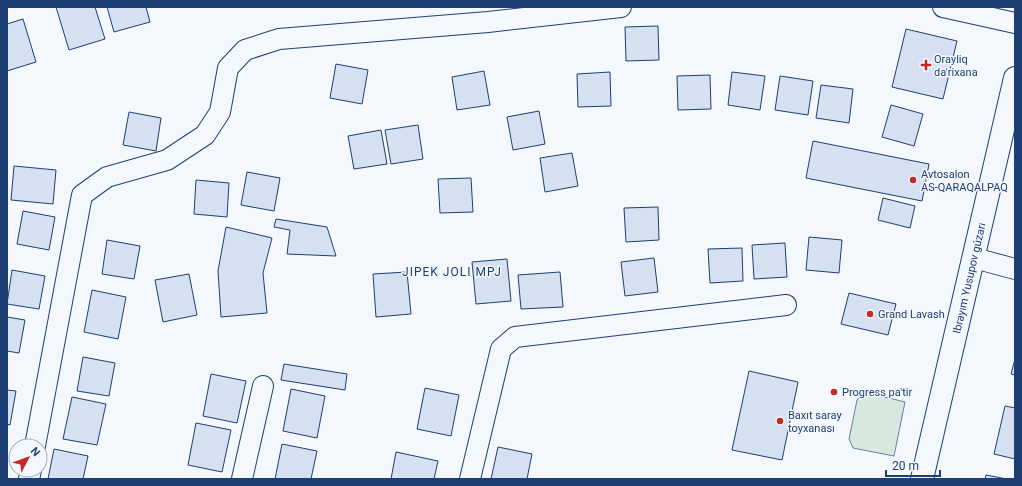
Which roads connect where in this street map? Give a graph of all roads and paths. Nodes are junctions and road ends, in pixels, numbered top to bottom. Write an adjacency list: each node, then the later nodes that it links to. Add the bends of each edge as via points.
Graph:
1 (621, 7): 9 (street, via 488,22 279,39 245,50 228,68 220,112 205,135 167,160 107,177 82,195)
2 (944, 7): 3 (street)
3 (1015, 23)
4 (1015, 78): 5 (main road, Ibrayım Yusupov gúzarı)
5 (974, 258): 6 (street); 12 (main road, Ibrayım Yusupov gúzarı)
6 (1015, 269)
7 (786, 305): 11 (street, via 515,337 501,350)
8 (263, 386): 10 (street)
9 (36, 438)
10 (242, 479)
11 (470, 479)
12 (922, 479)

